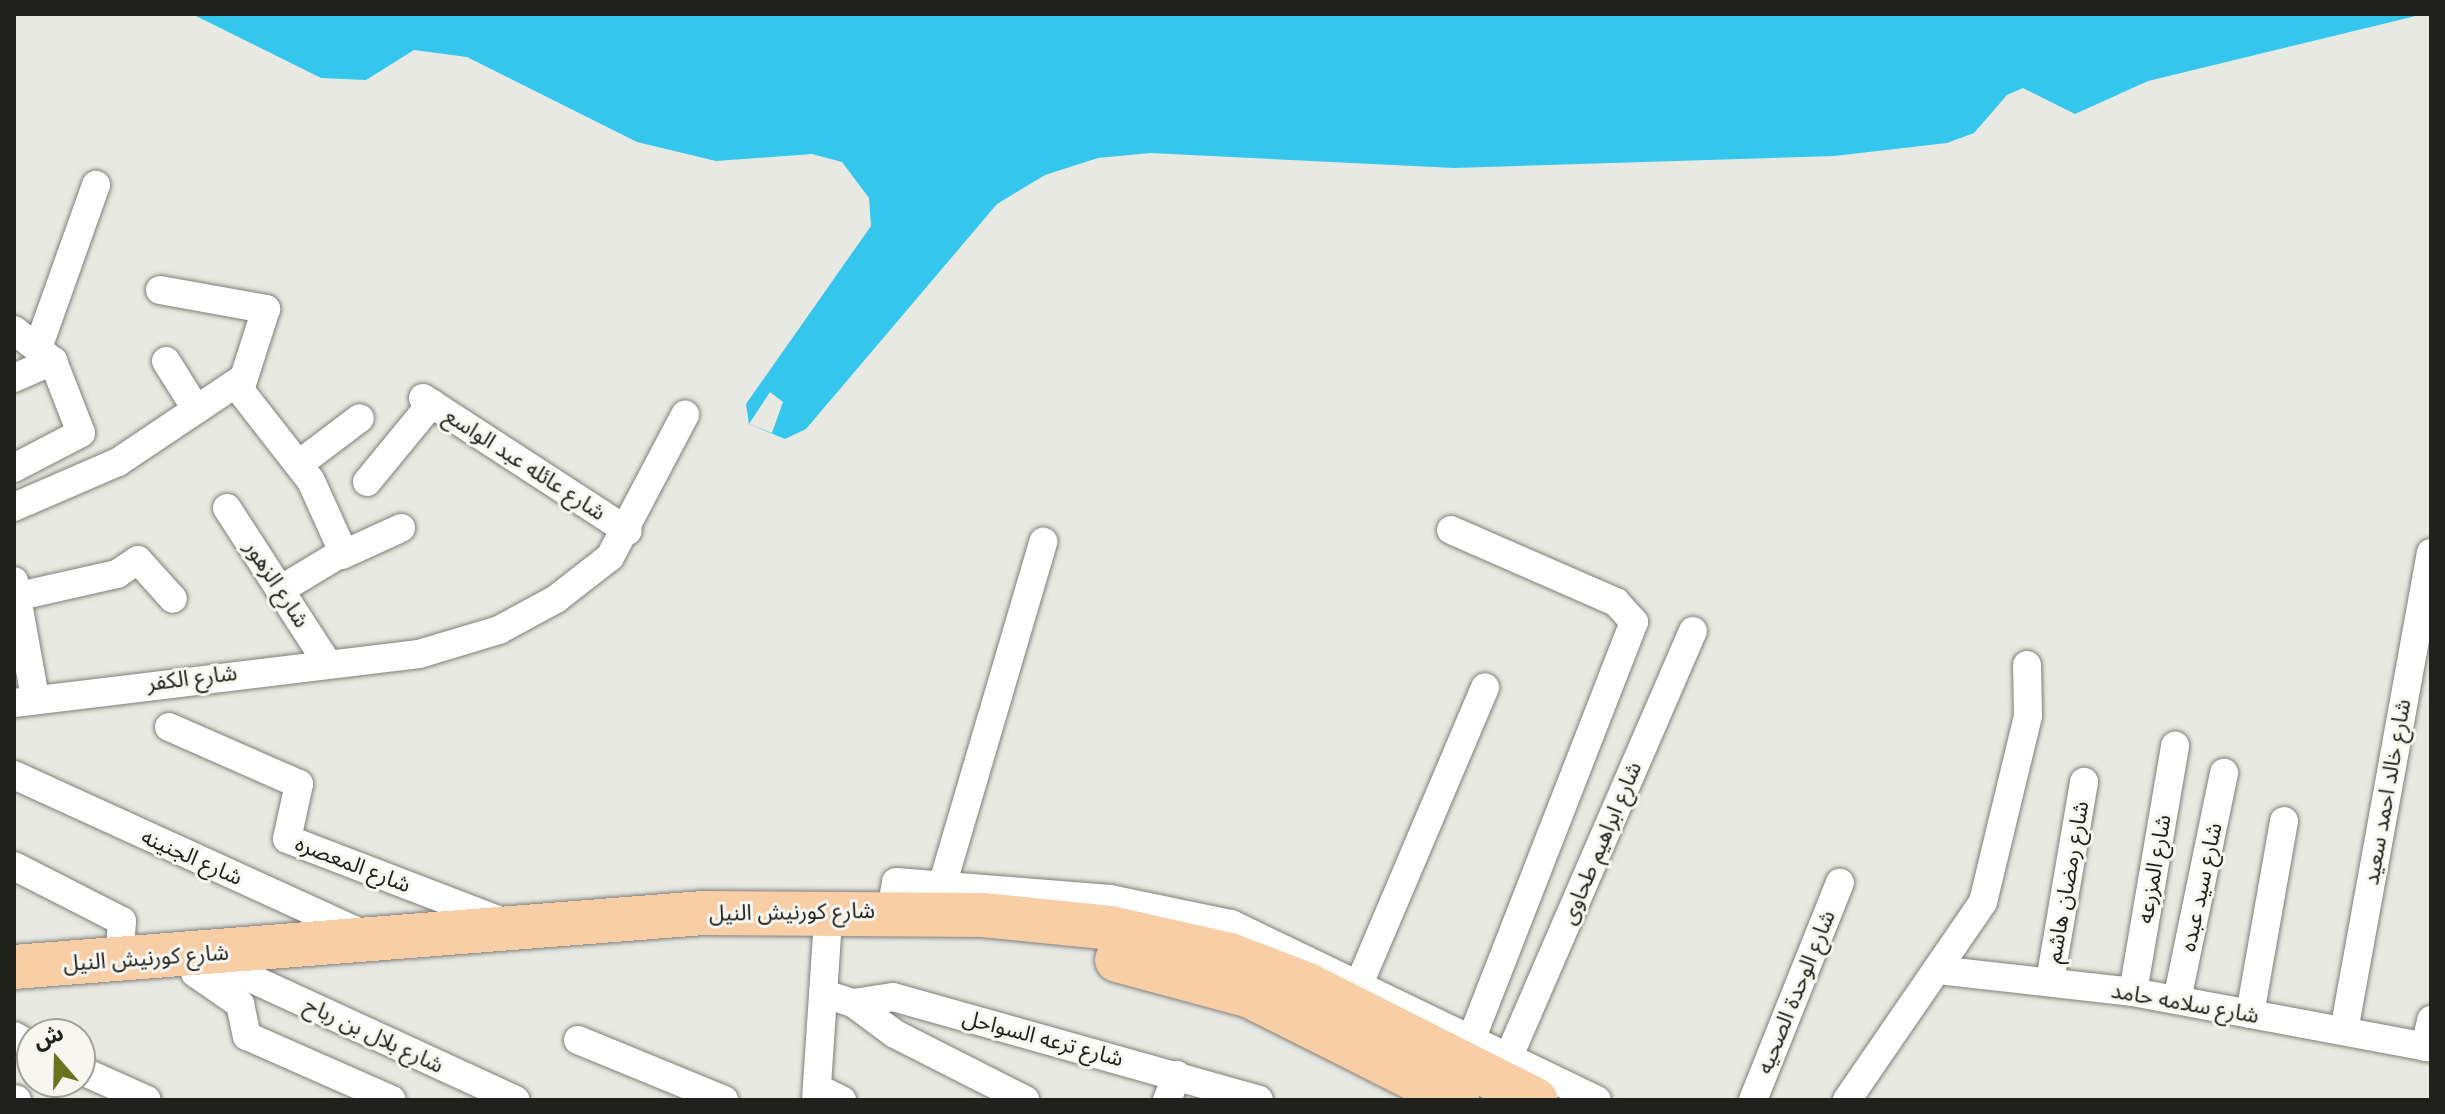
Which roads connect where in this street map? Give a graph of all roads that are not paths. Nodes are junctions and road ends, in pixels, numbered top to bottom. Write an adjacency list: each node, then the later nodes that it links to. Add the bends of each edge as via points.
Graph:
1 (96, 185): 3 (street)
2 (160, 290): 6 (street, via 266,309)
3 (31, 347): 5 (street); 11 (street, via 81,433)
4 (166, 361): 7 (street)
5 (14, 378)
6 (239, 381): 7 (street); 10 (street)
7 (196, 409): 13 (street, via 118,462)
8 (685, 415): 17 (street, شارع الكفر)
9 (360, 418): 10 (street)
10 (299, 464): 20 (street)
11 (14, 468)
12 (367, 482): 17 (street, شارع عائله عبد الواسع, via 428,400)
13 (14, 507)
14 (227, 508): 22 (street, شارع الزهور)
15 (401, 528): 20 (street)
16 (1451, 530): 57 (street, via 1616,602 1634,622)
17 (628, 531): 25 (street, شارع الكفر, via 603,565 499,630 419,654)
18 (1043, 542): 37 (street)
19 (2431, 553): 56 (street, شارع خالد احمد سعيد)
20 (342, 555): 22 (street)
21 (15, 588): 23 (street, via 117,574 138,560); 28 (street)
22 (280, 590): 25 (street, شارع الزهور)
23 (173, 599)
24 (1693, 631): 60 (street, شارع ابراهيم طحاوى)
25 (338, 661): 28 (street, شارع الكفر)
26 (2027, 665): 45 (street, via 2028,716 1991,883)
27 (1485, 687): 48 (street)
28 (24, 700)
29 (169, 727): 39 (street, شارع المعصره, via 299,784 287,839)
30 (2175, 746): 50 (street, شارع المزرعه)
31 (2224, 773): 52 (street, شارع سيد عبده)
32 (14, 775): 41 (street, شارع الجنينه)
33 (2084, 782): 47 (street, شارع رمضان هاشم)
34 (2284, 821): 54 (street)
35 (14, 866): 43 (street, via 122,921)
36 (1840, 883): 73 (street, شارع الوحدة الصحيه)
37 (942, 886): 38 (street, via 896,882); 48 (street, via 1171,909 1260,933)
38 (891, 911): 39 (main road, شارع كورنيش النيل, via 703,913); 42 (main road, شارع كورنيش النيل)
39 (519, 928): 41 (main road, شارع كورنيش النيل)
40 (827, 934): 42 (main road, شارع كورنيش النيل); 46 (main road, شارع كورنيش النيل); 51 (street)
41 (371, 938): 43 (main road, شارع كورنيش النيل)
42 (1108, 943): 70 (main road, شارع كورنيش النيل, via 1250,996); 71 (main road, شارع كورنيش النيل, via 1269,968)
43 (119, 960): 44 (main road, شارع كورنيش النيل)
44 (14, 967)
45 (1937, 970): 47 (street, شارع سلامه حامد); 74 (street)
46 (214, 972): 49 (main road, شارع كورنيش النيل); 65 (street, via 240,1004 247,1036); 66 (street, شارع بلال بن رباح)
47 (2050, 981): 50 (street, شارع سلامه حامد)
48 (1360, 982): 57 (street)
49 (14, 988)
50 (2133, 992): 52 (street, شارع سلامه حامد)
51 (825, 994): 53 (street, شارع ترعه السواحل); 63 (street)
52 (2177, 1000): 54 (street, شارع سلامه حامد)
53 (853, 1003): 62 (street, شارع ترعه السواحل, via 893,997); 68 (street, via 895,1034)
54 (2250, 1014): 56 (street, شارع سلامه حامد)
55 (2431, 1020): 59 (street)
56 (2344, 1031): 59 (street, شارع سلامه حامد)
57 (1472, 1038): 60 (street)
58 (578, 1040): 67 (street)
59 (2428, 1048)
60 (1509, 1056): 72 (street)
61 (96, 1077): 64 (street)
62 (1172, 1088): 69 (street, شارع ترعه السواحل)
63 (825, 1096)
64 (147, 1100)
65 (392, 1100)
66 (515, 1100)
67 (724, 1100)
68 (1025, 1100)
69 (1259, 1100)
70 (1457, 1100)
71 (1536, 1100)
72 (1597, 1100)
73 (1753, 1100)
74 (1847, 1100)

